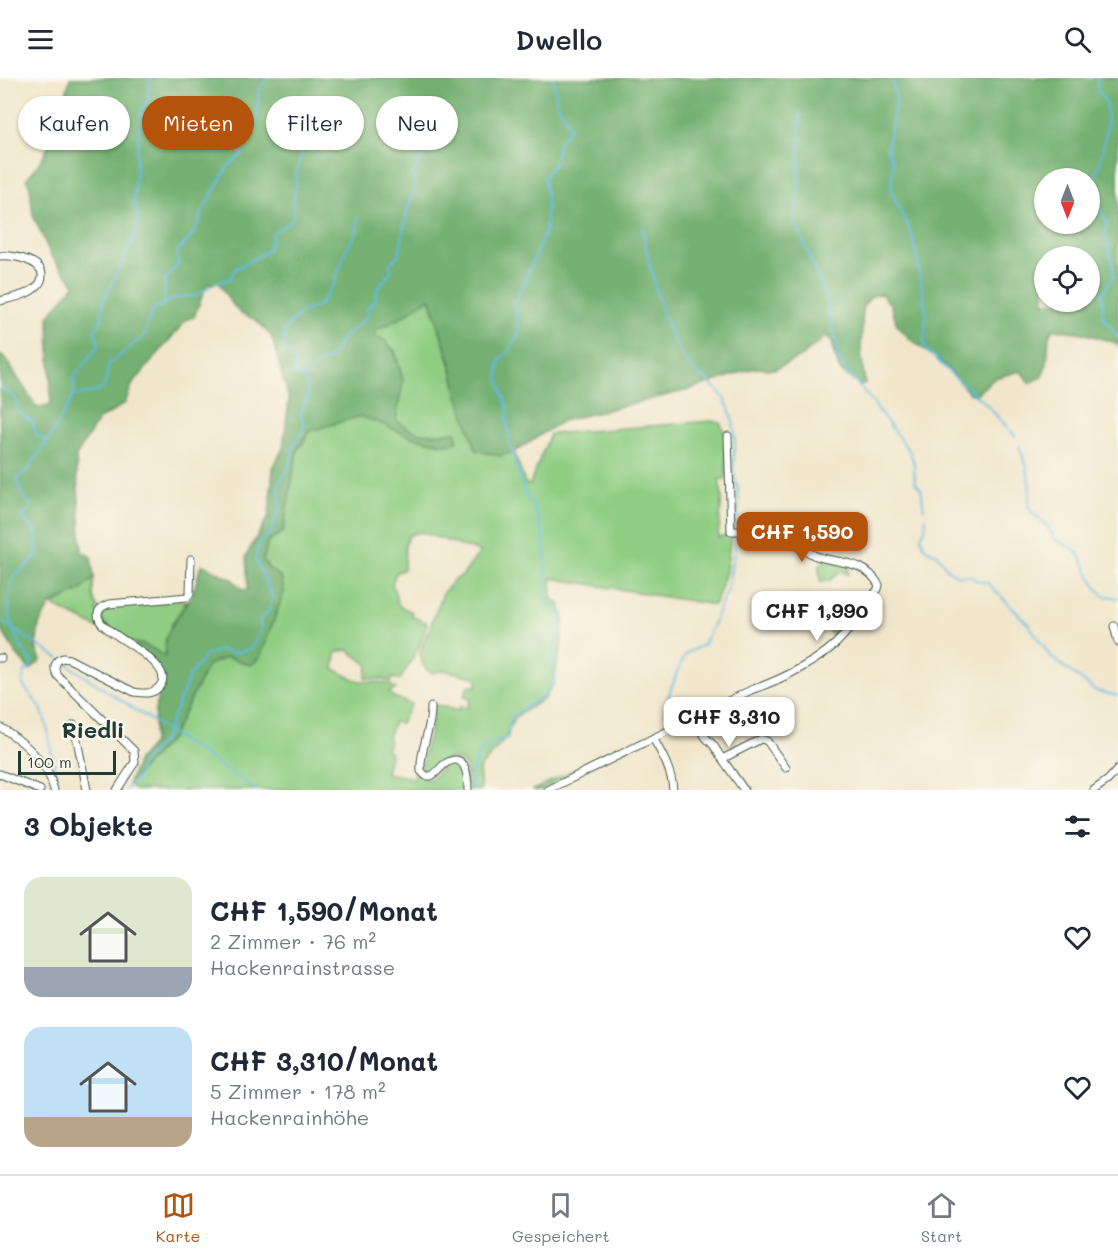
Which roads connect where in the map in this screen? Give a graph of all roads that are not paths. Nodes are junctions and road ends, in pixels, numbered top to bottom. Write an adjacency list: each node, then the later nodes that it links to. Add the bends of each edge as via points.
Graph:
1 (0, 256): 2 (street, via 33,262 42,275 34,290)
2 (0, 301)
3 (728, 436): 8 (street, via 731,531 786,542 815,556 848,562 864,569 879,585 830,648 773,683)
4 (191, 559): 19 (street, via 188,597 108,604 98,612 103,626 158,668 162,681 155,691 134,692 69,659 55,664 57,675 134,751 135,762)
5 (1114, 626): 6 (street)
6 (1118, 642)
7 (431, 707): 20 (street, via 421,771 430,777 448,762 459,762 467,771)
8 (696, 718): 11 (street); 12 (street)
9 (74, 725): 18 (street)
10 (0, 727): 17 (street, via 43,764)
11 (653, 738): 21 (street); 22 (street, via 668,768)
12 (722, 759): 13 (street, via 761,739 767,741); 23 (street)
13 (786, 768)
14 (1118, 769): 24 (street)
15 (0, 774): 16 (street)
16 (40, 790)
17 (54, 790)
18 (87, 790)
19 (117, 790)
20 (468, 790)
21 (548, 790)
22 (673, 790)
23 (744, 790)
24 (1094, 790)

